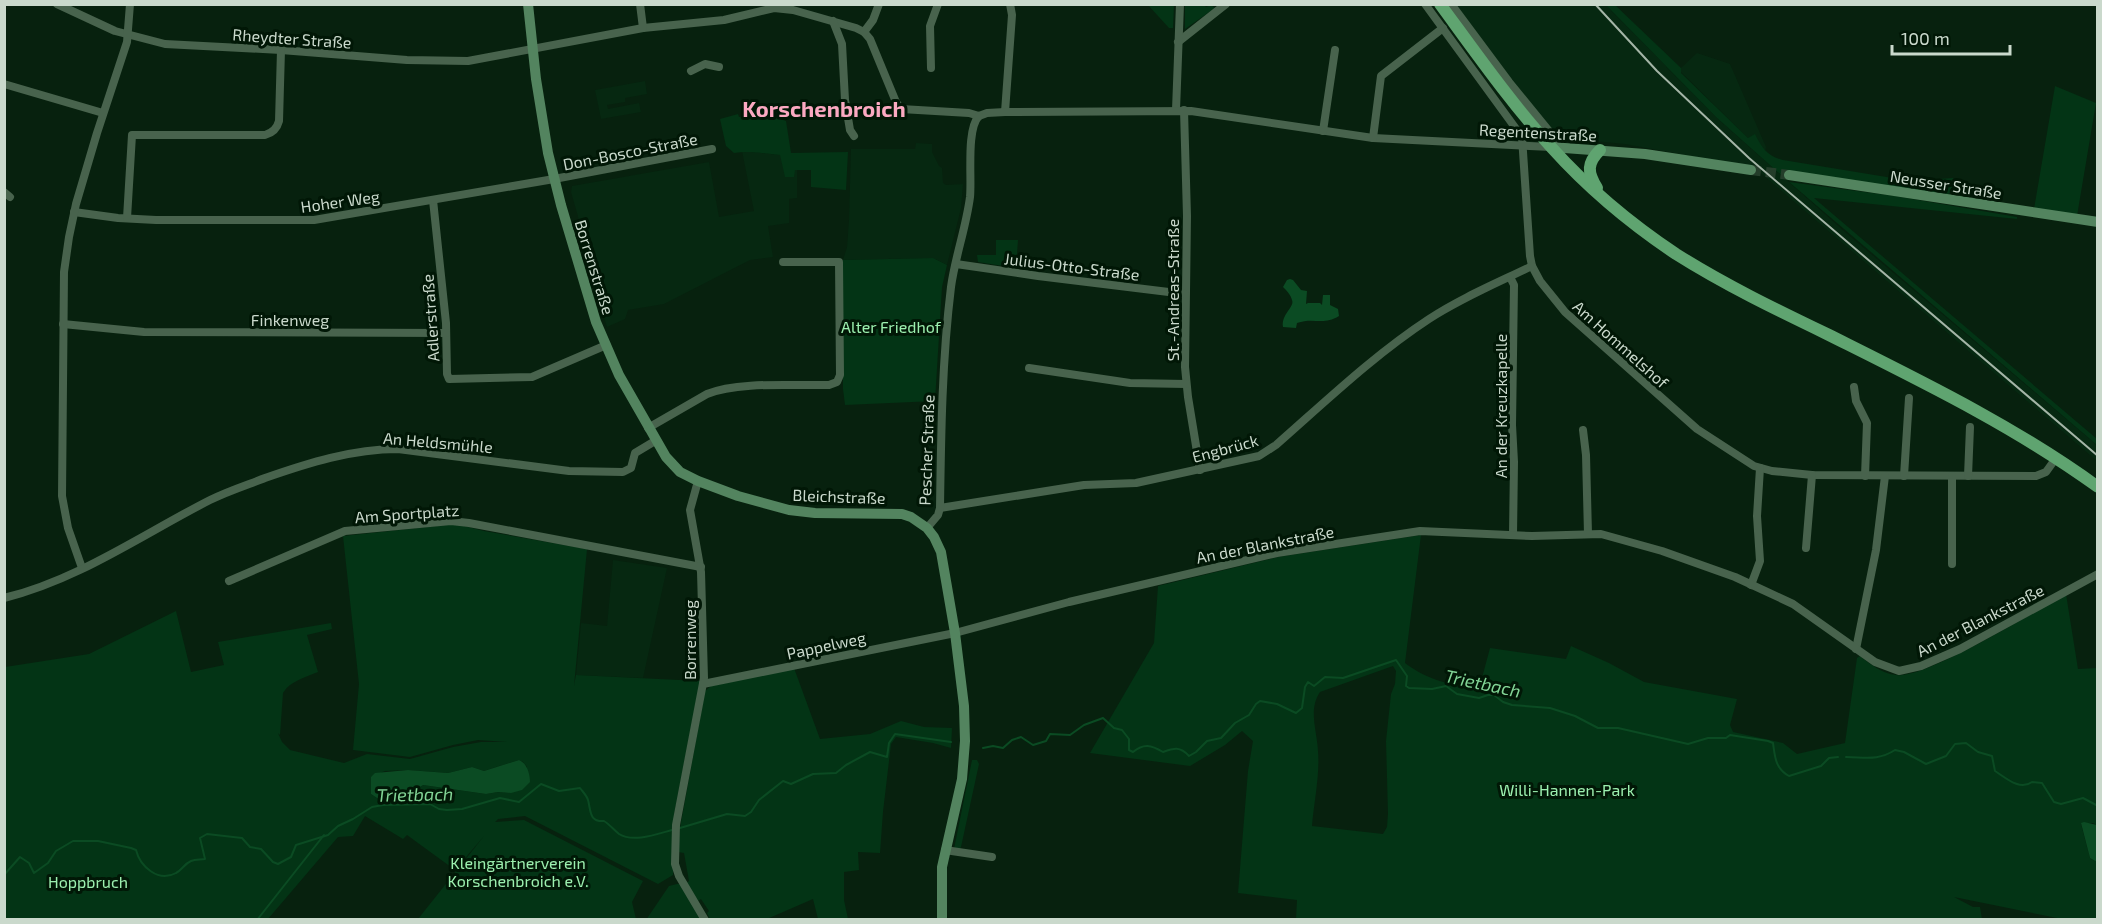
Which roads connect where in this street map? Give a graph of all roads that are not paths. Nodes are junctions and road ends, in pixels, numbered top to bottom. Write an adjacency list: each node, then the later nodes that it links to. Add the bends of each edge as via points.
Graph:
1 (57, 4): 17 (street, Rheydter Straße)
2 (130, 4): 17 (street)
3 (528, 4): 20 (main road, Borrenstraße)
4 (640, 4): 14 (street)
5 (879, 4): 16 (street)
6 (938, 4): 23 (street, via 930,26)
7 (1010, 4): 27 (street)
8 (1180, 4): 18 (street, St.-Andreas-Straße)
9 (1226, 4): 18 (street)
10 (1425, 4): 15 (street)
11 (1440, 4): 34 (main road, via 1508,95)
12 (1451, 4): 34 (street)
13 (833, 21): 14 (street, Rheydter Straße, via 774,8 717,21); 16 (street, Rheydter Straße); 31 (street, via 842,44 845,100)
14 (643, 28): 20 (street, Rheydter Straße)
15 (1443, 28): 32 (street, via 1381,76); 33 (street, via 1520,134)
16 (864, 32): 29 (street, Regentenstraße, via 901,109)
17 (128, 35): 19 (street, Rheydter Straße, via 172,45); 28 (street)
18 (1178, 42): 26 (street, St.-Andreas-Straße)
19 (281, 50): 20 (street, Rheydter Straße, via 459,61); 43 (street, via 279,121 270,134 132,135)
20 (532, 50): 39 (main road, Borrenstraße)
21 (1335, 50): 30 (street)
22 (719, 67): 24 (street, via 705,64)
23 (932, 68)
24 (691, 71)
25 (4, 84): 28 (street)
26 (1180, 110): 27 (street, Regentenstraße); 30 (street, Regentenstraße); 49 (street, St.-Andreas-Straße, via 1187,216)
27 (1005, 112): 29 (street, Regentenstraße)
28 (103, 114): 42 (street)
29 (979, 116): 46 (street, Pescher Straße, via 972,129 970,198)
30 (1323, 131): 32 (street, Regentenstraße)
31 (854, 136)
32 (1373, 138): 33 (street, Regentenstraße)
33 (1524, 146): 34 (street, Regentenstraße); 47 (street, Am Hommelshof)
34 (1557, 147): 36 (main road, Regentenstraße); 40 (main road)
35 (712, 149): 39 (street, Don-Bosco-Straße)
36 (1600, 150): 37 (main road, Regentenstraße); 40 (main road, via 1588,170)
37 (1751, 170)
38 (1789, 175): 44 (main road, Neusser Straße)
39 (554, 179): 41 (street, Hoher Weg); 52 (main road, Borrenstraße)
40 (1602, 196): 61 (main road, via 1651,236 1722,281 1958,400)
41 (433, 200): 43 (street, Hoher Weg, via 304,221); 51 (street, Adlerstraße)
42 (74, 212): 43 (street, Hoher Weg); 50 (street, via 65,261)
43 (127, 219)
44 (2097, 222)
45 (783, 262): 57 (street, via 839,262 837,383 721,390)
46 (956, 264): 49 (street, Julius-Otto-Straße); 73 (street, Pescher Straße, via 944,381)
47 (1532, 266): 48 (street, Engbrück); 62 (street, Am Hommelshof, via 1551,297 1611,353 1705,435)
48 (1510, 277): 63 (street, Engbrück, via 1422,323 1268,452); 76 (street, An der Kreuzkapelle, via 1514,285)
49 (1185, 294): 54 (street, St.-Andreas-Straße)
50 (63, 324): 51 (street, Finkenweg, via 134,332); 80 (street, via 62,496)
51 (446, 333): 52 (street, Adlerstraße, via 447,375 451,379 532,377)
52 (604, 346): 57 (main road, Borrenstraße)
53 (1029, 368): 54 (street, via 1130,383)
54 (1186, 384): 63 (street, St.-Andreas-Straße)
55 (1854, 387): 66 (street, via 1867,423)
56 (1909, 398): 68 (street)
57 (648, 428): 60 (main road, Borrenstraße)
58 (1970, 428): 70 (street)
59 (1583, 430): 75 (street)
60 (656, 441): 64 (main road, Borrenstraße); 80 (street, An Heldsmühle, via 635,453 630,470 623,472 569,471 404,449 344,454 220,495)
61 (2056, 458): 70 (street, Am Hommelshof, via 2038,476); 72 (main road)
62 (1760, 468): 65 (street, Am Hommelshof); 83 (street, via 1760,561)
63 (1200, 470): 73 (street, Engbrück, via 1132,484 1084,485)
64 (680, 472): 71 (main road, Bleichstraße)
65 (1812, 475): 66 (street, Am Hommelshof); 77 (street)
66 (1864, 476): 67 (street, Am Hommelshof)
67 (1885, 476): 68 (street, Am Hommelshof); 86 (street, via 1876,550)
68 (1904, 476): 69 (street, Am Hommelshof)
69 (1952, 476): 70 (street, Am Hommelshof); 78 (street)
70 (1968, 476)
71 (698, 481): 74 (main road, Bleichstraße, via 789,510 896,513); 79 (street, Borrenweg, via 690,514)
72 (2097, 488)
73 (940, 508): 74 (street, Pescher Straße)
74 (927, 528): 85 (main road, Pescher Straße, via 942,556)
75 (1588, 534): 76 (street, An der Blankstraße); 83 (street, An der Blankstraße, via 1607,535 1662,551)
76 (1513, 536): 85 (street, An der Blankstraße, via 1428,530 1285,552)
77 (1806, 548)
78 (1952, 564)
79 (701, 567): 82 (street, Am Sportplatz, via 451,521 345,531); 87 (street, Borrenweg)
80 (82, 568): 84 (street, via 41,587)
81 (2097, 574): 86 (street, An der Blankstraße, via 1966,646 1913,669 1889,669)
82 (229, 581)
83 (1751, 585): 86 (street, An der Blankstraße, via 1798,606)
84 (4, 598)
85 (955, 633): 87 (street, Pappelweg); 88 (main road, Pescher Straße, via 965,729 959,795)
86 (1856, 649)
87 (703, 684): 90 (street, Borrenweg, via 676,831 676,870)
88 (945, 850): 89 (street); 91 (main road, Pescher Straße)
89 (992, 857)
90 (705, 920)
91 (942, 920)

